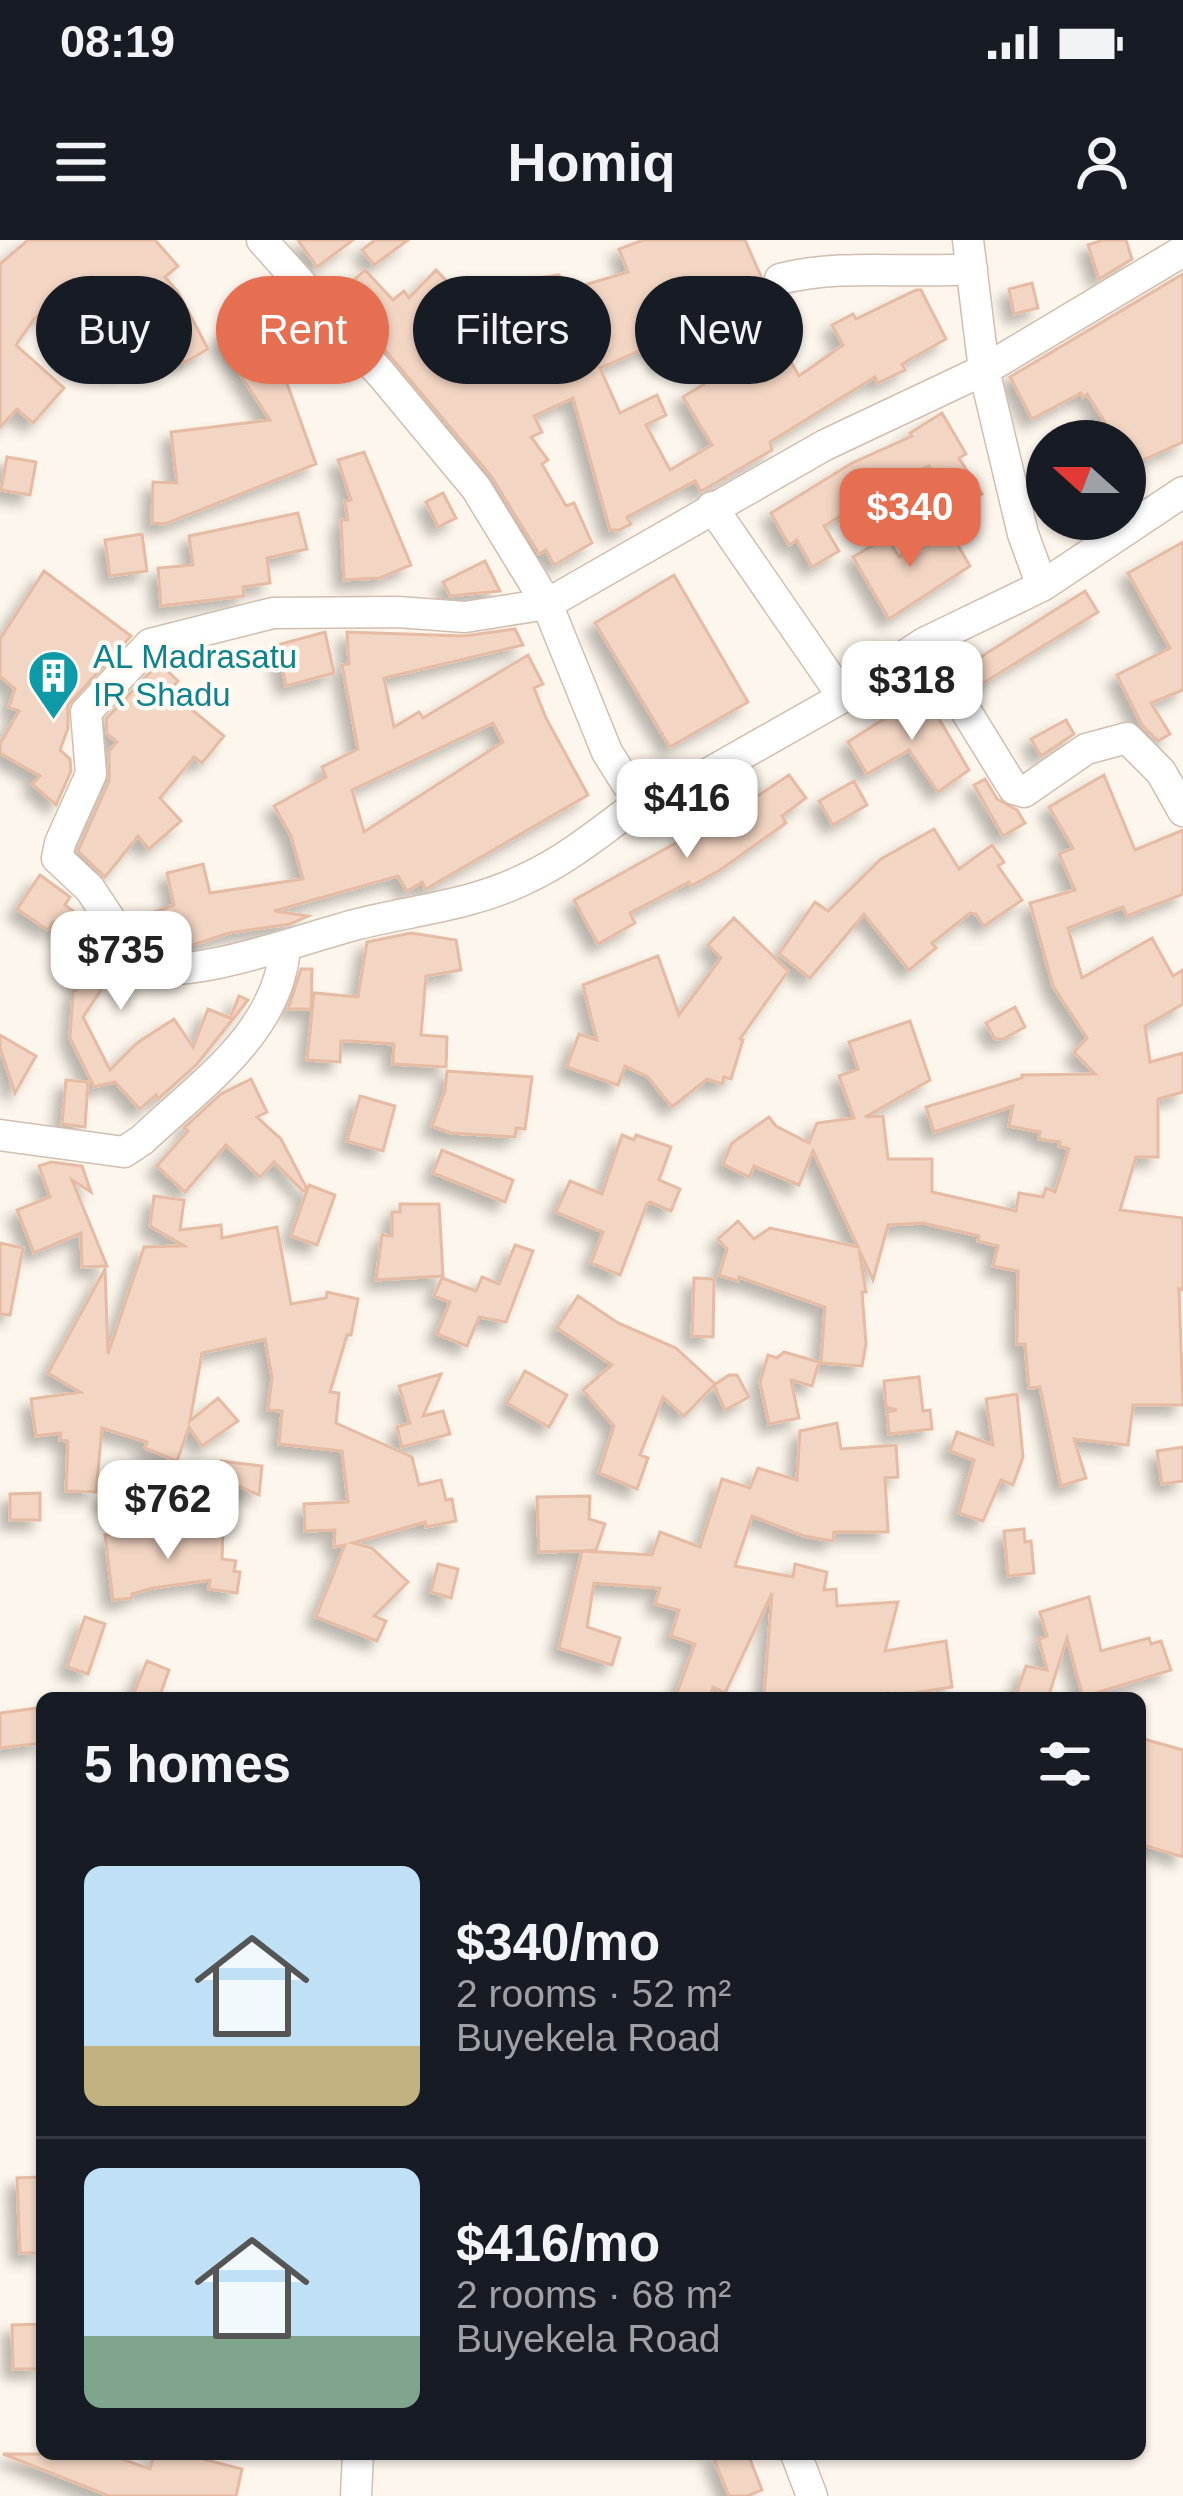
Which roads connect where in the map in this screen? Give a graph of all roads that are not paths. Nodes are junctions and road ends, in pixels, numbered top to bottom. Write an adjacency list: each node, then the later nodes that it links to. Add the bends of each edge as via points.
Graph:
1 (262, 240): 9 (street, via 476,488)
2 (1183, 251): 5 (street)
3 (970, 252): 4 (street, via 926,273 862,267); 5 (street)
4 (792, 276)
5 (985, 370): 7 (street); 8 (street)
6 (1183, 492): 8 (street)
7 (712, 507): 9 (street); 11 (street)
8 (1042, 586): 10 (street)
9 (547, 604): 12 (street, via 607,752 627,784); 14 (street, via 465,617 273,613 150,644 92,703 85,721 91,774 59,843 59,863 90,889 146,968)
10 (924, 643): 11 (street); 13 (street, via 1013,789 1024,792 1085,749 1127,738 1161,772)
11 (843, 697): 12 (street, via 695,782)
12 (650, 795): 14 (street, via 570,854 472,902 406,912)
13 (1183, 812)
14 (285, 948): 15 (street, via 283,976 260,1025 124,1152)
15 (0, 1135)
16 (358, 2460): 18 (street)
17 (798, 2460): 19 (street)
18 (356, 2496)
19 (812, 2496)

